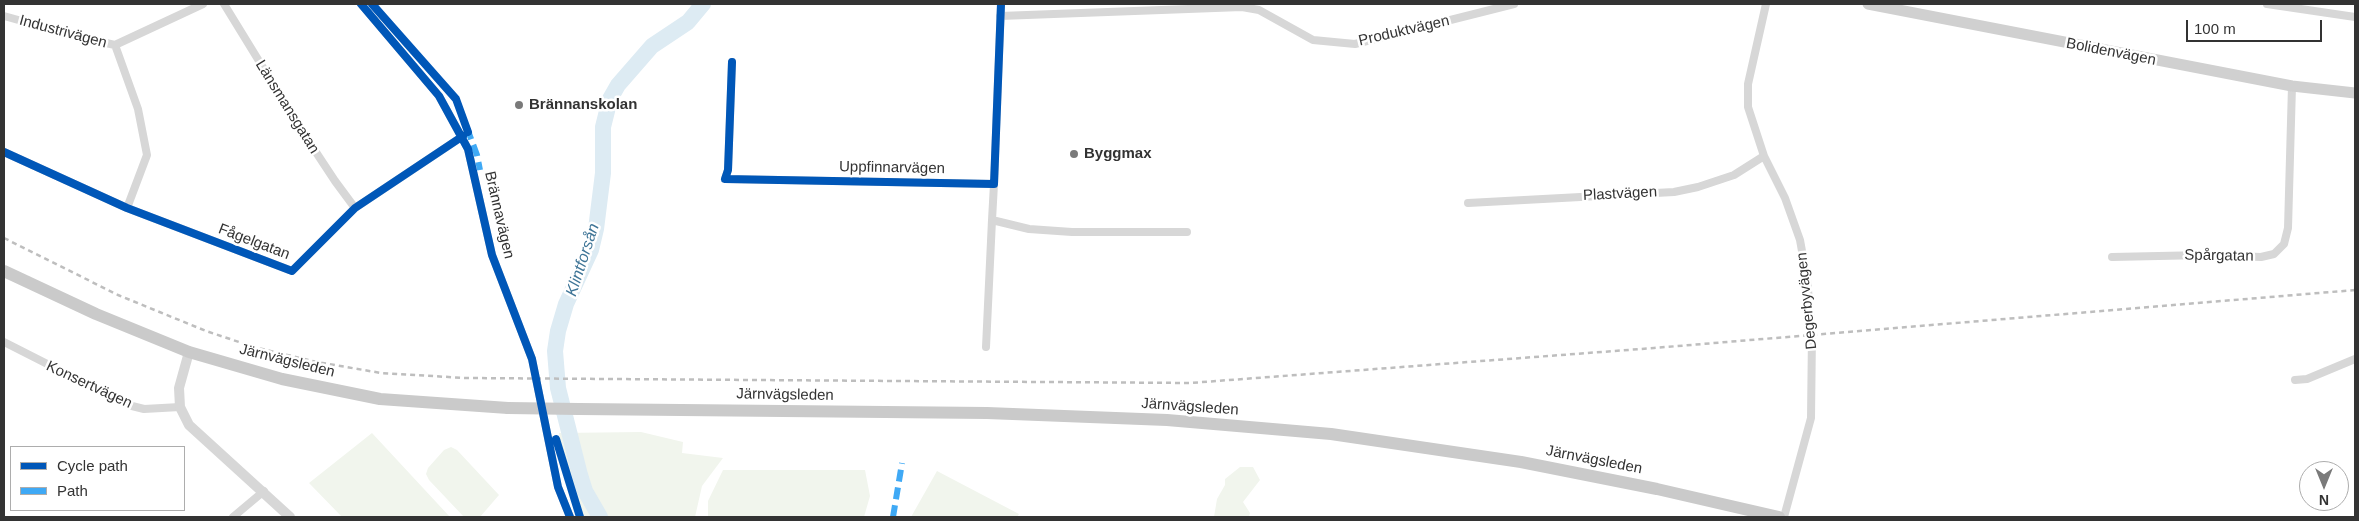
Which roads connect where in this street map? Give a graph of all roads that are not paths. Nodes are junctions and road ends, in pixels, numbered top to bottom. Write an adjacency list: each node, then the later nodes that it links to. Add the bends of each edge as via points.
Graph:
1 (203, 4): 13 (street, Industrivägen)
2 (224, 4): 23 (street, Länsmansgatan, via 318,156)
3 (361, 4): 17 (street, Brännavägen, via 446,105)
4 (1001, 4): 11 (street)
5 (1514, 4): 11 (street, Produktvägen, via 1355,44 1313,40 1259,10 1242,7)
6 (1766, 4): 19 (street, Degerbyvägen, via 1748,84 1748,107)
7 (1868, 4): 15 (main road, Bolidenvägen)
8 (2268, 4): 9 (street)
9 (2297, 6): 12 (street)
10 (4, 16): 13 (street, Industrivägen)
11 (1000, 16): 20 (street)
12 (2355, 17)
13 (115, 45): 22 (street, via 138,109 147,155)
14 (732, 62): 20 (street, Uppfinnarvägen, via 725,179)
15 (2292, 86): 16 (main road, Bolidenvägen); 26 (street, Spårgatan, via 2288,228 2284,244 2274,254 2261,257 2205,254)
16 (2355, 93)
17 (463, 136): 23 (street, Fågelgatan); 37 (street, Brännavägen, via 477,181 492,255 532,359 558,487)
18 (4, 152): 22 (street, Fågelgatan)
19 (1764, 156): 21 (street, Plastvägen, via 1734,175 1674,192); 39 (street, Degerbyvägen, via 1785,198 1800,240 1812,334 1811,418)
20 (994, 184): 24 (street)
21 (1468, 204)
22 (127, 208): 23 (street, Fågelgatan, via 292,271)
23 (355, 208)
24 (992, 220): 25 (street, via 1029,229); 29 (street)
25 (1187, 232)
26 (2112, 257)
27 (4, 270): 30 (main road, Järnvägsleden, via 96,314)
28 (4, 342): 33 (street, Konsertvägen, via 128,405 144,409)
29 (986, 347)
30 (189, 352): 33 (street, via 179,388); 38 (main road, Järnvägsleden, bridge, via 282,378 380,399 508,408 987,413 1166,420 1331,434 1521,462)
31 (2355, 359): 32 (street, via 2306,379)
32 (2295, 380)
33 (180, 406): 34 (street, via 189,425)
34 (264, 491): 35 (street); 36 (street)
35 (233, 517)
36 (290, 517)
37 (570, 517)
38 (1779, 517)
39 (1784, 517)

